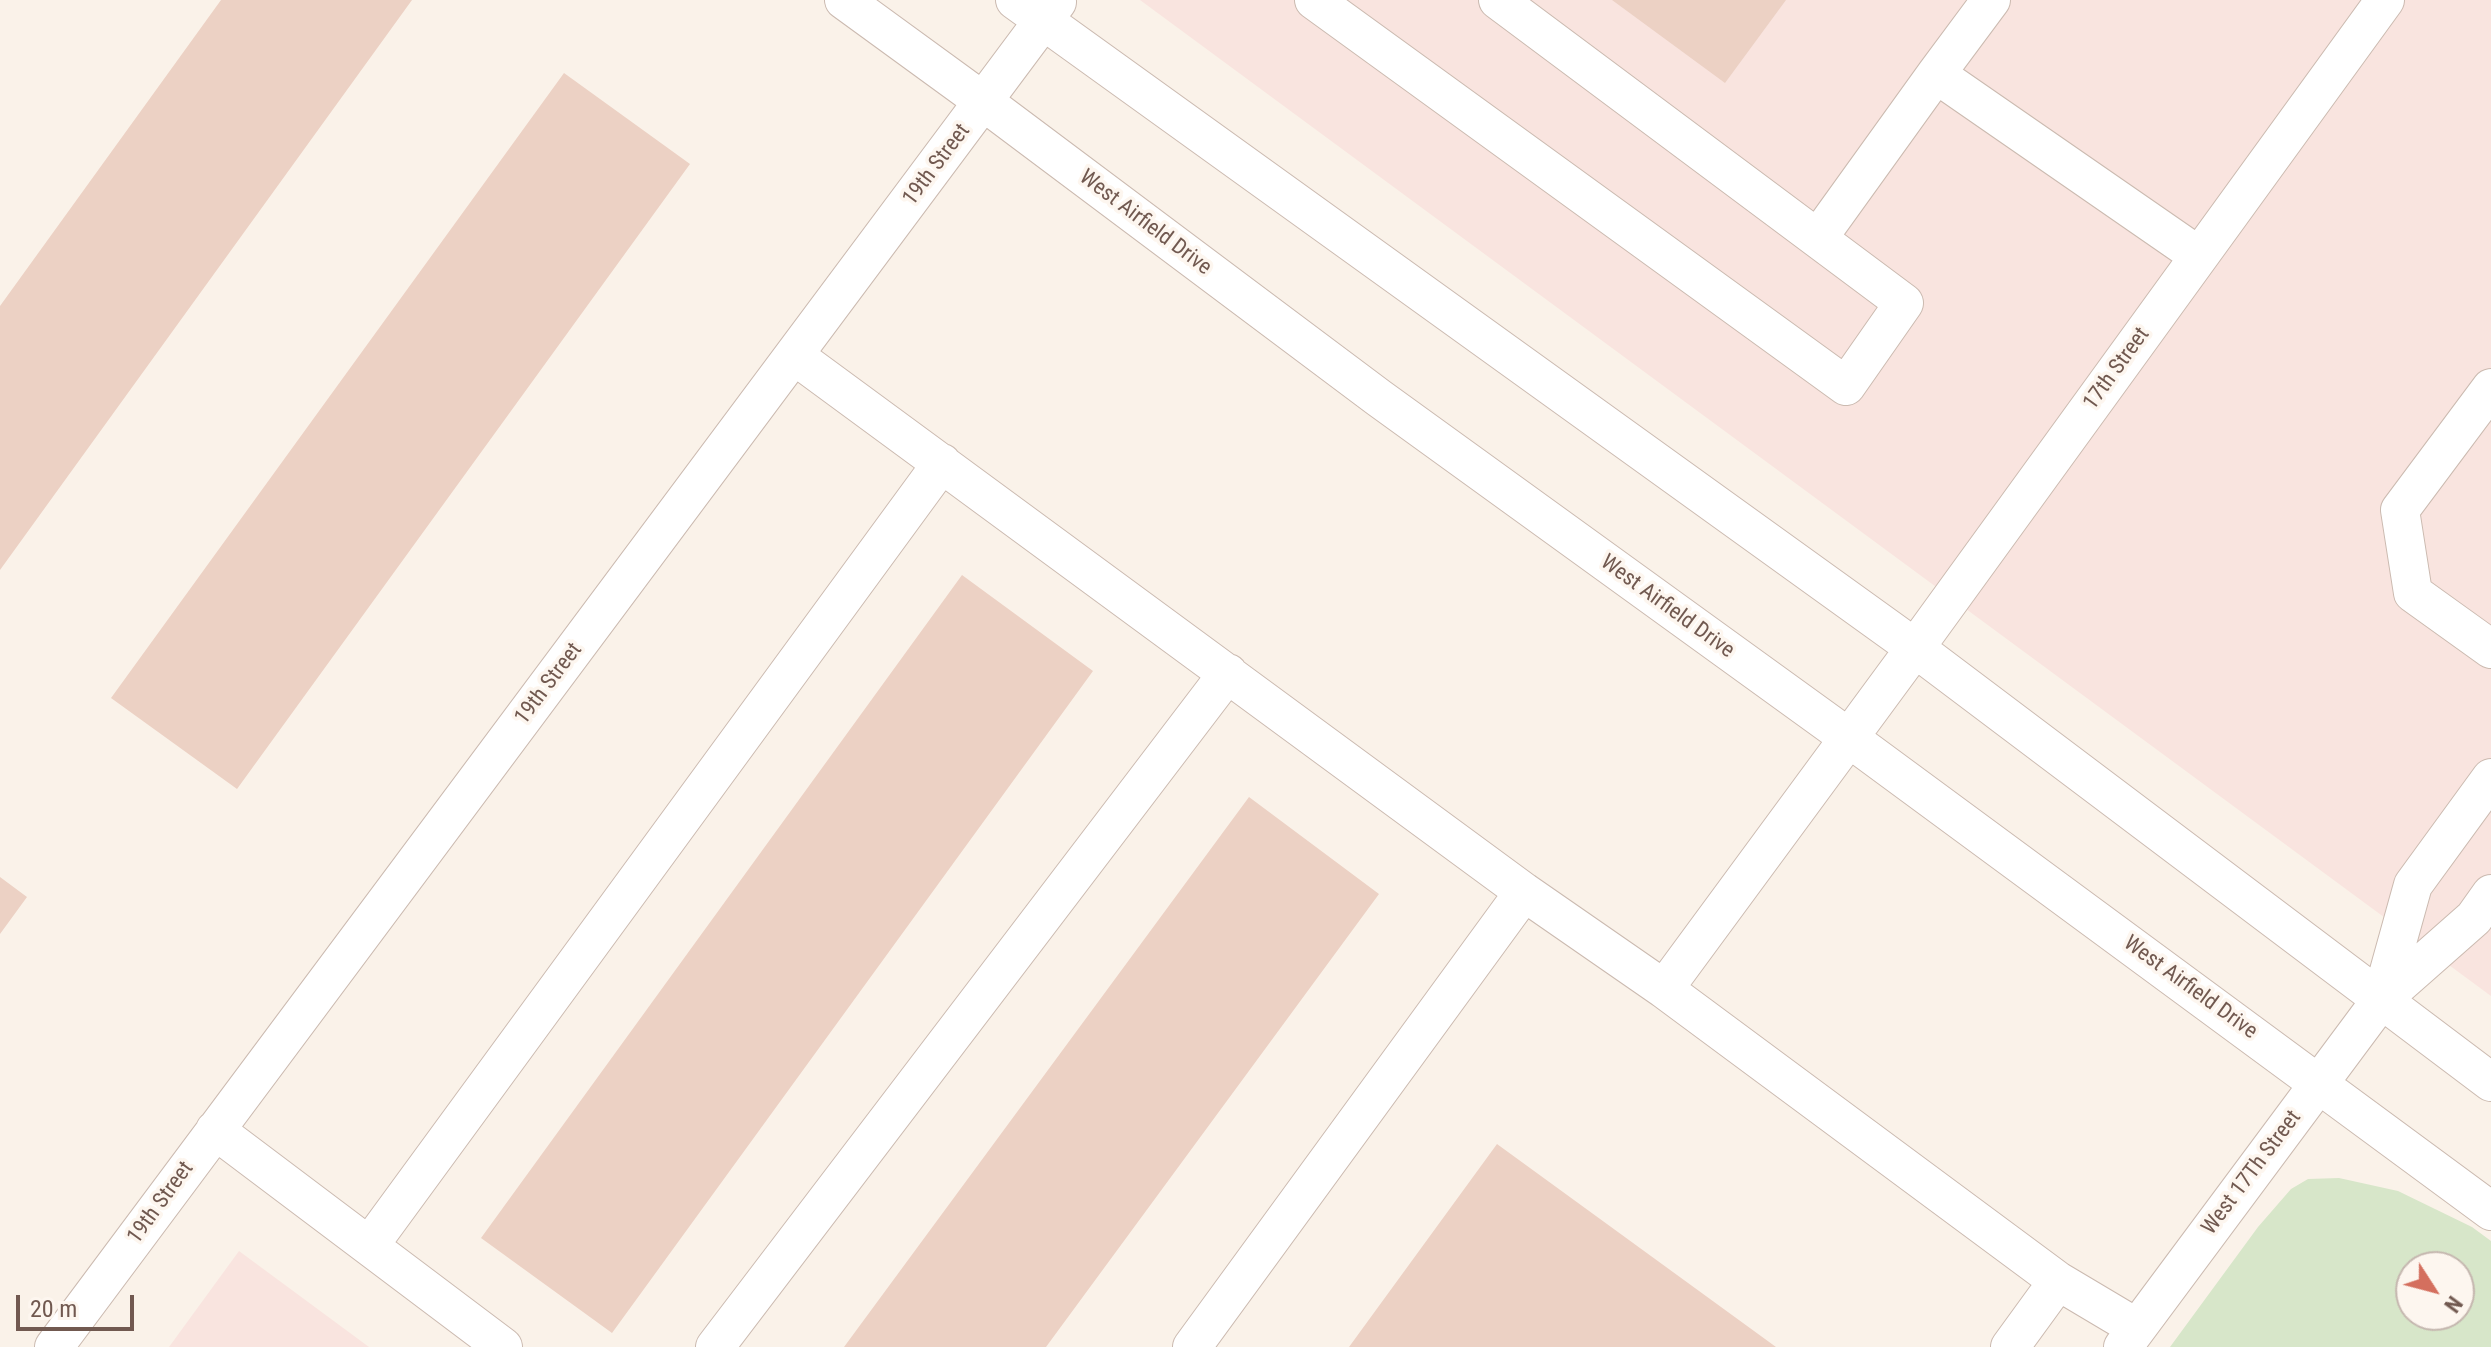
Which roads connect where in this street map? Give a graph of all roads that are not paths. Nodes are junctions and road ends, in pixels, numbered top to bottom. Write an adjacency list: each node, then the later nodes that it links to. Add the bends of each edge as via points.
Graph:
1 (844, 0): 8 (street, West Airfield Drive)
2 (1314, 0): 9 (street, via 1846,386 1904,303)
3 (1498, 0): 9 (street)
4 (1991, 0): 7 (street)
5 (2385, 0): 10 (street, 17th Street)
6 (1039, 7): 8 (street, 19th Street); 14 (street)
7 (1936, 74): 9 (street); 10 (street)
8 (984, 102): 11 (street, 19th Street); 17 (street, West Airfield Drive, via 1379,398)
9 (1818, 238)
10 (2199, 256): 14 (street, 17th Street)
11 (795, 356): 13 (street); 25 (street, 19th Street)
12 (2491, 388): 15 (street, via 2400,510 2413,593)
13 (942, 463): 16 (street); 27 (street)
14 (1915, 648): 17 (street, 17th Street); 22 (street)
15 (2491, 649)
16 (1228, 673): 19 (street); 32 (street)
17 (1849, 738): 21 (street, 17th Street); 24 (street, West Airfield Drive)
18 (2491, 778): 22 (street, via 2413,885)
19 (1524, 892): 21 (street); 33 (street)
20 (2491, 894): 22 (street, via 2474,918)
21 (1664, 989): 28 (street)
22 (2381, 1000): 23 (street); 24 (street, West 17Th Street)
23 (2491, 1082)
24 (2319, 1083): 26 (street, West Airfield Drive); 29 (street, West 17Th Street)
25 (215, 1130): 27 (street); 30 (street, 19th Street)
26 (2491, 1211)
27 (369, 1246): 31 (street)
28 (2058, 1281): 29 (street); 34 (street)
29 (2130, 1337)
30 (54, 1347)
31 (503, 1347)
32 (715, 1347)
33 (1192, 1347)
34 (2010, 1347)

